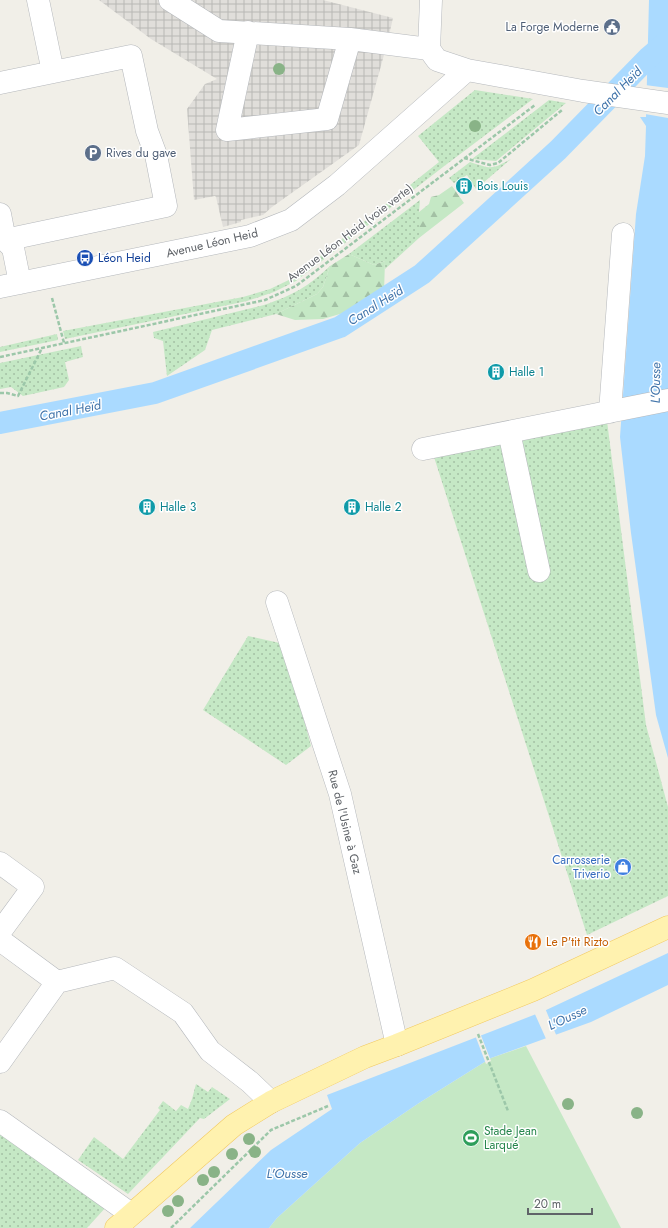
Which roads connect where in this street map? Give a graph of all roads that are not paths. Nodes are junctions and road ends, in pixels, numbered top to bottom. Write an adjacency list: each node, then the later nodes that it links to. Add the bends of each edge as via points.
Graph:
1 (38, 0): 8 (street)
2 (170, 0): 4 (street, via 219,31)
3 (431, 0): 6 (street)
4 (248, 32): 5 (street); 5 (street, via 227,130 327,119)
5 (350, 39): 6 (street)
6 (429, 49): 7 (street, via 437,60)
7 (467, 70): 10 (street, via 586,92); 14 (street, Avenue Léon Heid, via 338,185 290,220 250,236)
8 (53, 72): 9 (street); 13 (street, via 131,56 166,206)
9 (0, 83)
10 (668, 103)
11 (0, 214): 13 (street)
12 (623, 234): 16 (street)
13 (5, 240): 14 (street, via 13,248)
14 (10, 285)
15 (668, 400): 16 (street)
16 (614, 411): 17 (street)
17 (509, 432): 18 (street); 19 (street)
18 (423, 449)
19 (539, 572)
20 (277, 602): 26 (street, Rue de l'Usine à Gaz, via 340,794)
21 (0, 863): 23 (street, via 33,887)
22 (668, 927): 26 (main road, via 534,990)
23 (0, 932)
24 (0, 940): 25 (street)
25 (57, 982): 27 (street); 28 (street, via 116,968 183,1013 210,1051)
26 (398, 1045): 28 (main road, via 365,1057)
27 (0, 1062)
28 (271, 1102): 30 (main road, via 234,1125)
29 (0, 1121): 30 (street)
30 (123, 1221)

